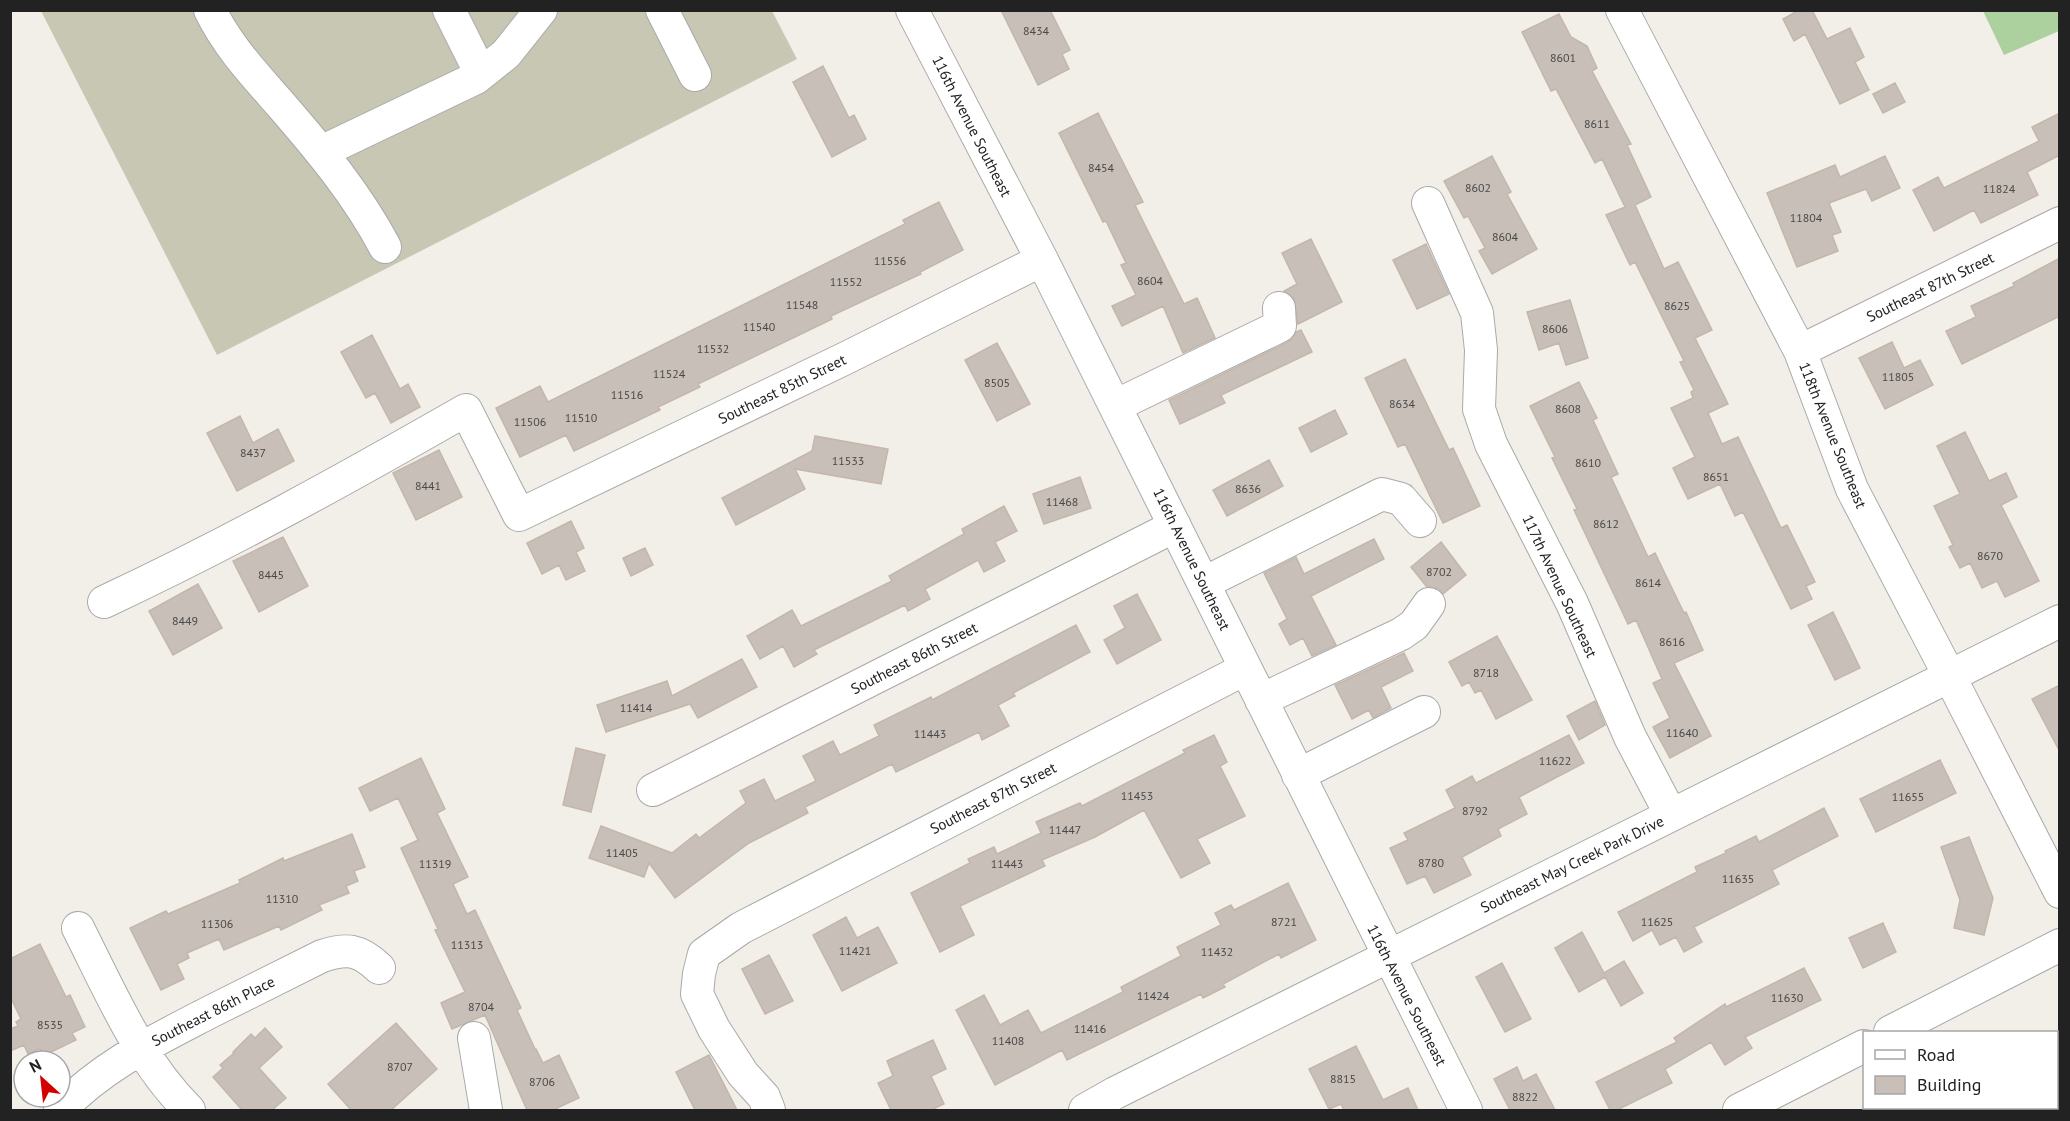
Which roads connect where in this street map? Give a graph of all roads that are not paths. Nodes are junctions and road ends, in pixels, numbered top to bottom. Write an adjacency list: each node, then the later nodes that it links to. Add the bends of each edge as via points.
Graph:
1 (210, 10): 9 (street, via 242,62)
2 (449, 10): 7 (street)
3 (542, 10): 7 (street, via 506,54)
4 (662, 10): 8 (street)
5 (912, 10): 13 (street, 116th Avenue Southeast)
6 (1622, 10): 15 (street, 118th Avenue Southeast)
7 (481, 74): 9 (street)
8 (695, 75)
9 (321, 152): 12 (street, via 359,201)
10 (1428, 203): 29 (street, 117th Avenue Southeast, via 1477,313 1481,350 1479,409 1491,444 1572,603 1630,737)
11 (2060, 223): 15 (street, Southeast 87th Street)
12 (385, 247)
13 (1042, 260): 16 (street, 116th Avenue Southeast); 20 (street, Southeast 85th Street, via 519,514 466,410 351,476)
14 (1279, 308): 16 (street, via 1280,326 1270,332)
15 (1800, 351): 24 (street, 118th Avenue Southeast, via 1852,489)
16 (1115, 406): 18 (street, 116th Avenue Southeast)
17 (1420, 521): 19 (street, via 1401,499 1382,494)
18 (1175, 526): 19 (street, 116th Avenue Southeast); 28 (street, Southeast 86th Street)
19 (1204, 583): 23 (street, 116th Avenue Southeast)
20 (104, 602)
21 (1430, 604): 25 (street, via 1414,625 1401,634)
22 (2060, 621): 24 (street, Southeast May Creek Park Drive)
23 (1245, 669): 25 (street, 116th Avenue Southeast); 42 (street, Southeast 87th Street, via 741,928 704,954 697,994 714,1029 743,1074 764,1097)
24 (1950, 676): 29 (street, Southeast May Creek Park Drive); 30 (street, 118th Avenue Southeast)
25 (1261, 700): 27 (street, 116th Avenue Southeast)
26 (1424, 712): 27 (street)
27 (1298, 775): 33 (street, 116th Avenue Southeast)
28 (653, 790)
29 (1671, 815): 33 (street, Southeast May Creek Park Drive)
30 (2060, 892)
31 (78, 928): 38 (street)
32 (2060, 945): 35 (street)
33 (1387, 956): 43 (street, Southeast May Creek Park Drive); 44 (street, 116th Avenue Southeast)
34 (378, 968): 38 (street, Southeast 86th Place, via 355,951 322,956)
35 (1892, 1031)
36 (474, 1038): 41 (street)
37 (1863, 1047): 45 (street)
38 (140, 1048): 39 (street, Southeast 86th Place, via 102,1072); 40 (street)
39 (60, 1110)
40 (189, 1110)
41 (486, 1110)
42 (769, 1110)
43 (1085, 1110)
44 (1466, 1110)
45 (1739, 1110)

